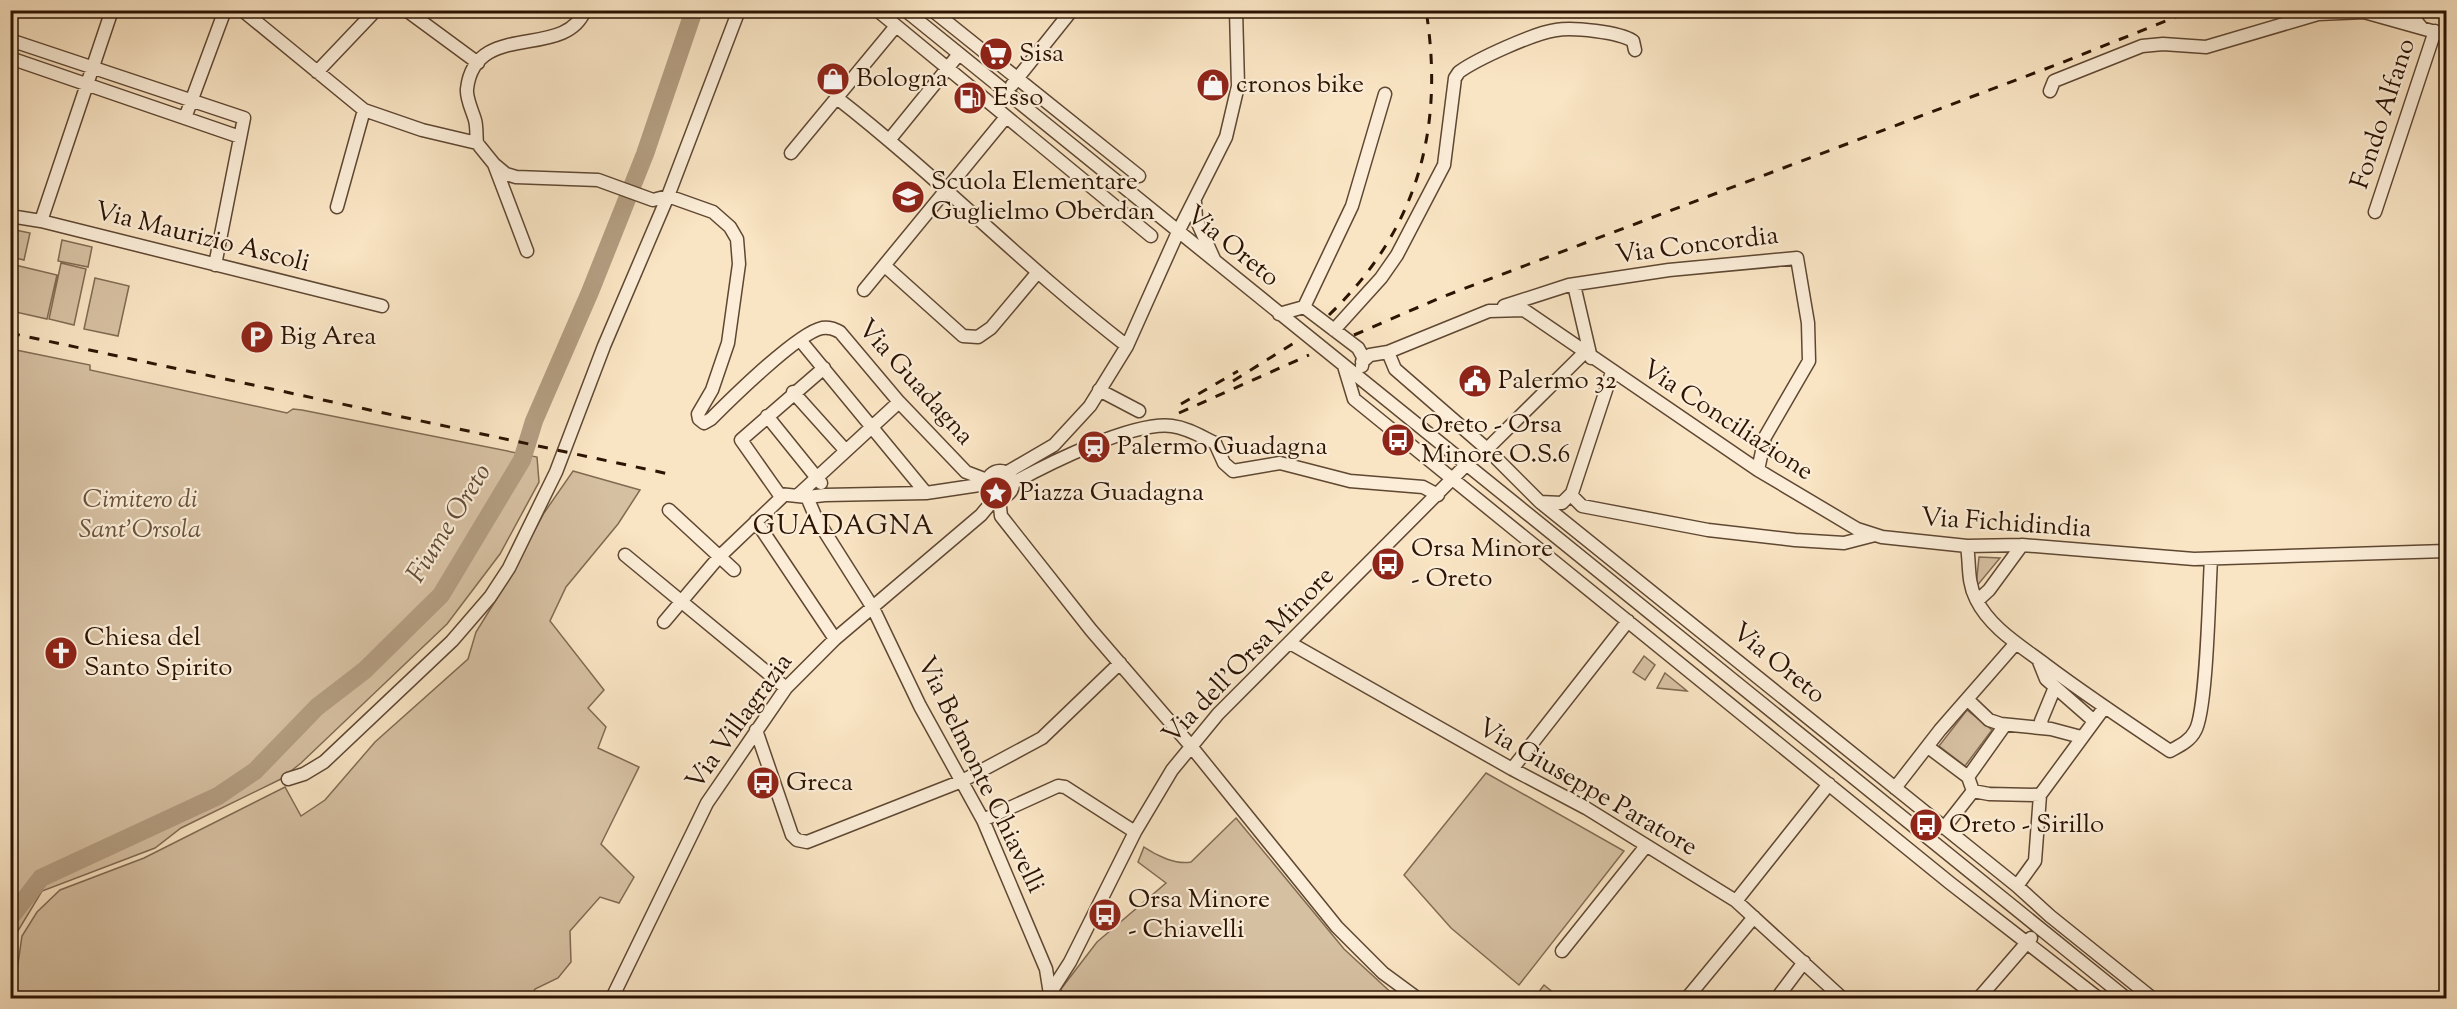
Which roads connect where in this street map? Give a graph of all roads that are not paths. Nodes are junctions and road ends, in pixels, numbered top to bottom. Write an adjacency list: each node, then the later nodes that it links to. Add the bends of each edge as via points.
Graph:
1 (112, 10): 22 (street)
2 (225, 10): 31 (street)
3 (242, 10): 24 (street)
4 (376, 10): 24 (street)
5 (406, 10): 21 (street)
6 (585, 10): 21 (street, via 570,29 555,37 503,45)
7 (739, 10): 45 (street)
8 (877, 10): 14 (street, Via Oreto)
9 (905, 10): 19 (street, Via Oreto)
10 (932, 10): 25 (street)
11 (1072, 10): 25 (street)
12 (1236, 10): 46 (street, via 1238,61 1234,109 1226,137)
13 (2407, 10): 15 (street)
14 (896, 26): 23 (street, Via Oreto); 30 (street)
15 (2422, 28): 16 (street); 27 (street, via 2364,12 2318,14 2206,47 2142,46 2054,81)
16 (2441, 33): 48 (street, Fondo Alfano)
17 (10, 40): 22 (street)
18 (1635, 50): 64 (street, via 1633,41 1618,35 1556,30 1459,72 1444,165 1397,255)
19 (959, 54): 23 (street); 28 (street, Via Oreto)
20 (10, 58): 26 (street)
21 (478, 63): 37 (street, via 469,76 466,92 476,123)
22 (91, 68): 26 (street); 31 (street)
23 (947, 68): 33 (street, Via Oreto); 36 (street)
24 (317, 72): 32 (street)
25 (1017, 79): 28 (street); 38 (street)
26 (86, 85): 34 (street); 50 (street)
27 (2050, 92)
28 (1006, 93): 40 (street, Via Oreto)
29 (1385, 94): 61 (street, via 1352,206)
30 (837, 98): 36 (street); 39 (street)
31 (191, 101): 34 (street); 35 (street, via 244,118)
32 (364, 110): 37 (street); 47 (street)
33 (1006, 117): 42 (street, Via Oreto); 44 (street)
34 (185, 118): 35 (street)
35 (240, 136): 55 (street)
36 (890, 139): 44 (street)
37 (477, 143): 41 (street)
38 (1098, 144): 40 (street); 43 (street)
39 (791, 153)
40 (1086, 160): 42 (street); 51 (street, Via Oreto)
41 (494, 164): 45 (street, via 516,177 598,180 653,200); 53 (street)
42 (1075, 173): 52 (street, Via Oreto)
43 (1139, 176)
44 (945, 191): 56 (street); 57 (street)
45 (668, 196): 65 (street, Via Guadagna, via 723,218 739,249 728,343 699,419 704,423 711,420); 129 (street, via 556,472 509,568 490,597 428,664 324,762)
46 (1195, 201): 51 (street); 54 (street, via 1196,219)
47 (337, 207)
48 (2375, 212)
49 (10, 216): 50 (street, Via Maurizio Ascoli)
50 (41, 220): 55 (street, Via Maurizio Ascoli)
51 (1178, 232): 54 (street, Via Oreto); 66 (street)
52 (1151, 236)
53 (527, 251)
54 (1215, 261): 63 (street, Via Oreto)
55 (215, 265): 60 (street, Via Maurizio Ascoli)
56 (885, 266): 57 (street, via 963,336 978,337 991,328); 59 (street)
57 (1038, 272): 66 (street)
58 (1574, 285): 62 (street, Via Concordia); 68 (street); 83 (street, Via Concordia, via 1669,270 1797,258 1808,323 1809,361 1765,437)
59 (864, 290)
60 (382, 306)
61 (1304, 307): 63 (street, Via Oreto); 64 (street, Via Oreto)
62 (1489, 311): 67 (street, Via Conciliazione); 68 (street, Via Conciliazione, via 1524,310)
63 (1280, 314): 70 (street, Via Oreto)
64 (1334, 330): 69 (street, Via Oreto, via 1358,348)
65 (800, 340): 71 (street); 76 (street, Via Guadagna, via 821,328 831,327 840,332)
66 (1127, 346): 74 (street)
67 (1388, 352): 69 (street, Via Conciliazione, via 1370,355); 80 (street, Via Oreto, via 1395,369)
68 (1587, 356): 72 (street, Via Conciliazione); 80 (street)
69 (1362, 362): 73 (street, Via Oreto)
70 (1344, 366): 73 (street, Via Oreto); 86 (street, via 1354,399)
71 (824, 368): 75 (street); 79 (street)
72 (1612, 372): 83 (street, Via Conciliazione); 92 (street)
73 (1364, 382): 82 (street, Via Oreto)
74 (1100, 390): 77 (street); 85 (street, via 1054,445)
75 (793, 392): 78 (street); 81 (street)
76 (899, 402): 79 (street); 87 (street, Via Guadagna, via 966,472)
77 (1138, 411)
78 (767, 416): 84 (street); 89 (street, via 741,440)
79 (872, 426): 81 (street); 88 (street)
80 (1487, 449): 95 (street, Via Oreto)
81 (846, 451): 84 (street)
82 (1466, 465): 86 (street, Via dell'Orsa Minore); 143 (street, Via Oreto)
83 (1758, 470): 98 (street, Via Conciliazione, via 1824,511)
84 (819, 477): 90 (street); 93 (street)
85 (1009, 478): 87 (street, via 993,473); 91 (street, via 1102,442 1170,426 1215,443 1224,463 1233,471 1280,463 1350,481 1422,487); 94 (street, via 1008,494)
86 (1453, 479): 91 (street, Via dell'Orsa Minore); 109 (street)
87 (987, 482): 88 (street); 94 (street, via 989,492)
88 (926, 493): 90 (street)
89 (782, 495): 93 (street); 97 (street)
90 (825, 495): 93 (street)
91 (1437, 495): 112 (street, Via dell'Orsa Minore)
92 (1571, 495): 95 (street, via 1562,503); 98 (street, Via Fichidindia, via 1582,506 1708,531 1844,543)
93 (802, 497): 108 (street, Via Belmonte Chiavelli)
94 (998, 497): 108 (street, Via Villagrazia); 115 (street, via 1001,516)
95 (1540, 502): 132 (street, Via Oreto)
96 (669, 510): 103 (street)
97 (756, 521): 103 (street); 111 (street)
98 (1875, 535): 100 (street, Via Fichidindia)
99 (2022, 545): 100 (street, Via Fichidindia); 104 (street, Via Fichidindia); 107 (street)
100 (1966, 546): 107 (street, via 1970,563 1968,581)
101 (2446, 551): 104 (street, Via Fichidindia, via 2288,554)
102 (626, 555): 106 (street)
103 (718, 558): 105 (street); 106 (street)
104 (2211, 560): 119 (street, via 2196,730 2170,751)
105 (734, 570)
106 (681, 602): 110 (street); 117 (street)
107 (1977, 602): 113 (street)
108 (873, 608): 111 (street, Via Villagrazia); 130 (street, Via Belmonte Chiavelli, via 920,706)
109 (1628, 621): 127 (street); 131 (street)
110 (664, 622)
111 (835, 639): 117 (street, Via Villagrazia)
112 (1290, 643): 125 (street, Via dell'Orsa Minore); 127 (street, Via Giuseppe Paratore)
113 (2016, 643): 114 (street); 118 (street)
114 (2037, 658): 116 (street, via 2046,680); 119 (street)
115 (1120, 663): 125 (street); 130 (street, via 1042,738)
116 (2055, 687): 120 (street); 122 (street, via 2041,721)
117 (786, 688): 123 (street, Via Villagrazia)
118 (1967, 699): 121 (street, via 1989,720); 126 (street)
119 (2104, 708): 120 (street)
120 (2094, 721): 124 (street)
121 (2005, 725): 122 (street); 128 (street)
122 (2043, 728): 124 (street)
123 (756, 730): 130 (street, via 796,840 807,842); 148 (street, Via Villagrazia, via 707,803)
124 (2081, 737): 134 (street)
125 (1190, 745): 137 (street, Via dell'Orsa Minore); 149 (street, via 1337,927 1383,973)
126 (1928, 747): 128 (street); 132 (street)
127 (1512, 769): 138 (street, Via Giuseppe Paratore, via 1586,808)
128 (1968, 777): 133 (street)
129 (288, 779)
130 (962, 781): 135 (street, Via Belmonte Chiavelli)
131 (1829, 784): 140 (street); 144 (street)
132 (1895, 788): 136 (street, Via Oreto)
133 (1972, 791): 134 (street); 136 (street)
134 (2040, 795): 139 (street, via 2035,861)
135 (983, 820): 137 (street, via 1058,786); 147 (street, Via Belmonte Chiavelli, via 1046,969)
136 (1944, 828): 139 (street, Via Oreto)
137 (1135, 832): 147 (street, Via dell'Orsa Minore)
138 (1646, 846): 140 (street, Via Giuseppe Paratore); 145 (street)
139 (2017, 886): 141 (street, Via Oreto)
140 (1736, 901): 142 (street, Via Giuseppe Paratore)
141 (2050, 916): 143 (street); 156 (street, Via Oreto)
142 (1754, 917): 146 (street, Via Giuseppe Paratore); 150 (street)
143 (2039, 928): 144 (street); 155 (street, Via Oreto)
144 (2027, 942): 153 (street); 154 (street)
145 (1562, 951)
146 (1804, 962): 151 (street); 152 (street, Via Giuseppe Paratore)
147 (1049, 997)
148 (612, 999)
149 (1417, 999)
150 (1688, 999)
151 (1777, 999)
152 (1842, 999)
153 (1979, 999)
154 (2098, 999)
155 (2126, 999)
156 (2152, 999)

